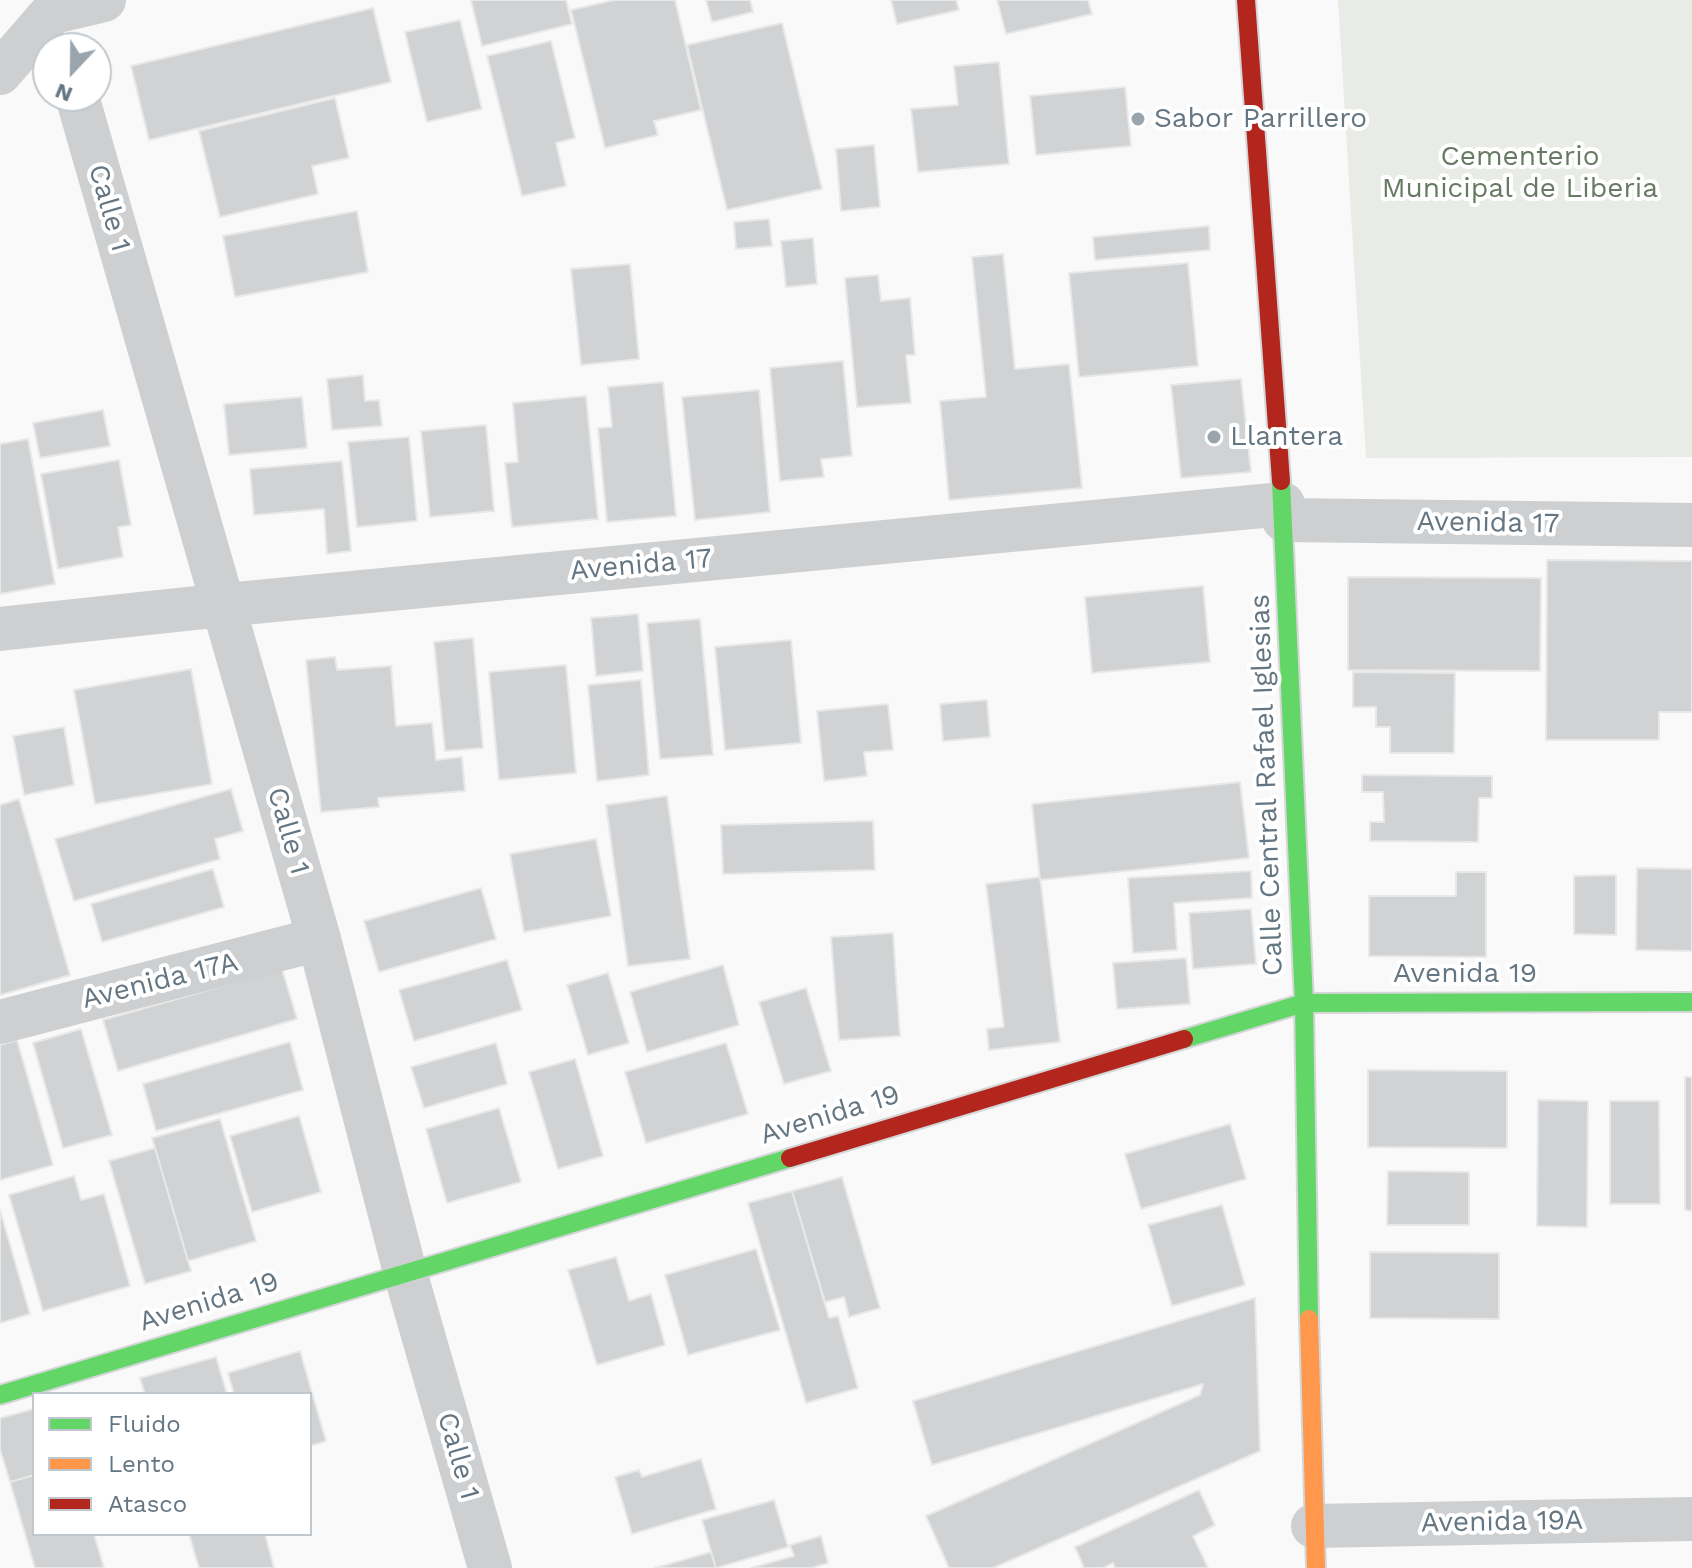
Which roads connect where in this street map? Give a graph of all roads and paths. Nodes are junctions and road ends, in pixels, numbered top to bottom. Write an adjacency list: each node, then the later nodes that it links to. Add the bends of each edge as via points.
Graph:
1 (104, 0): 3 (street)
2 (1246, 0): 6 (street, Calle Central Rafael Iglesias)
3 (60, 20): 4 (street)
4 (0, 73)
5 (82, 112): 8 (street, Calle 1)
6 (1283, 512): 7 (street, Avenida 17); 8 (street, Avenida 17); 12 (street, Calle Central Rafael Iglesias)
7 (1692, 525)
8 (224, 605): 9 (street, Avenida 17); 10 (street, Calle 1)
9 (0, 629)
10 (319, 939): 13 (street, Avenida 17A); 14 (street, Calle 1)
11 (1692, 1002): 12 (street, Avenida 19)
12 (1304, 1003): 14 (street, Avenida 19); 17 (street, Calle Central Rafael Iglesias)
13 (0, 1022)
14 (405, 1272): 15 (street, Avenida 19); 18 (street, Calle 1)
15 (0, 1395)
16 (1692, 1519): 17 (street, Avenida 19A)
17 (1314, 1547)
18 (490, 1568)

